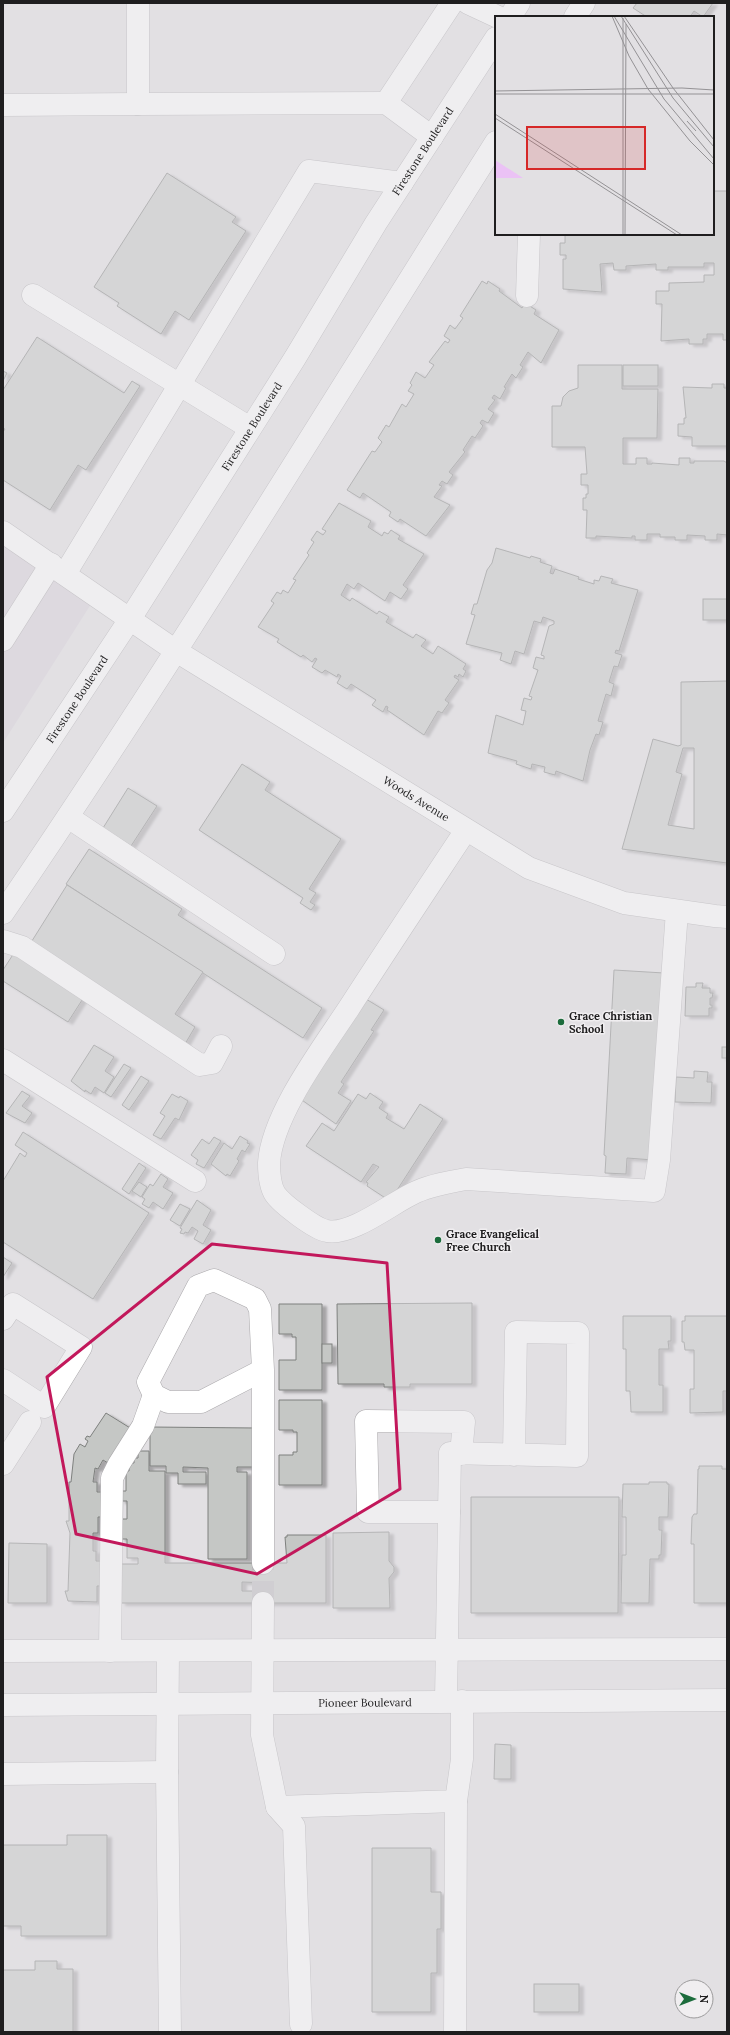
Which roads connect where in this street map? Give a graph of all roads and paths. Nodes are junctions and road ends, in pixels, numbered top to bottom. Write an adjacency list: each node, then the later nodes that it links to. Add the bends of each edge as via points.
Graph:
1 (138, 3): 11 (main road)
2 (452, 3): 10 (main road)
3 (468, 3): 6 (main road)
4 (519, 3): 7 (main road)
5 (584, 3): 8 (main road)
6 (496, 16)
7 (511, 16)
8 (576, 16)
9 (495, 40): 13 (main road, Firestone Boulevard)
10 (386, 103): 11 (main road); 13 (main road)
11 (138, 104): 12 (main road)
12 (3, 105)
13 (432, 137): 15 (main road, Firestone Boulevard)
14 (495, 144): 25 (main road)
15 (402, 183): 19 (main road, via 309,171); 20 (main road, Firestone Boulevard)
16 (529, 235): 18 (main road)
17 (33, 295): 19 (main road)
18 (527, 296)
19 (180, 385): 20 (main road); 22 (main road)
20 (250, 428): 23 (main road, Firestone Boulevard)
21 (3, 532): 22 (main road, Woods Avenue)
22 (58, 569): 23 (main road, Woods Avenue); 24 (main road)
23 (130, 619): 25 (main road, Woods Avenue); 26 (main road, Firestone Boulevard)
24 (3, 640)
25 (176, 651): 27 (main road); 28 (main road, Woods Avenue)
26 (3, 811)
27 (68, 817): 30 (main road); 33 (main road)
28 (466, 830): 29 (main road, Woods Avenue, via 529,868 624,903); 29 (main road, via 314,1061 278,1123 269,1162 269,1173 275,1194 310,1224 327,1231 342,1230 368,1220 416,1192 442,1183 466,1179 654,1191 659,1160)
29 (677, 911): 31 (main road, Woods Avenue)
30 (3, 914)
31 (727, 917)
32 (3, 941): 34 (main road, via 22,947 200,1065 212,1063)
33 (274, 954)
34 (222, 1046)
35 (3, 1060): 36 (main road)
36 (195, 1181)
37 (3, 1319): 39 (main road, via 13,1304 81,1347 44,1407)
38 (264, 1370): 40 (main road, via 201,1402 168,1402); 40 (main road, via 258,1304 255,1300 214,1280 198,1286 148,1382); 46 (main road)
39 (3, 1380)
40 (154, 1395): 52 (main road, via 142,1426 112,1478)
41 (30, 1422): 44 (main road)
42 (461, 1454): 43 (main road); 45 (main road, via 450,1453); 45 (main road, via 464,1422 366,1421 368,1512)
43 (514, 1455): 43 (main road, via 577,1456 578,1333 516,1332)
44 (3, 1464)
45 (449, 1512): 50 (main road)
46 (264, 1563)
47 (263, 1603): 49 (main road)
48 (727, 1649): 50 (main road)
49 (264, 1650): 50 (main road); 53 (main road); 57 (main road)
50 (447, 1650): 55 (main road)
51 (3, 1651): 52 (main road)
52 (110, 1651): 53 (main road)
53 (168, 1651): 56 (main road)
54 (727, 1700): 55 (main road, Pioneer Boulevard)
55 (454, 1702): 57 (main road, Pioneer Boulevard); 61 (main road, via 462,1759)
56 (168, 1704): 57 (main road, Pioneer Boulevard); 58 (main road, Pioneer Boulevard); 59 (main road)
57 (263, 1704): 62 (main road, via 262,1735)
58 (3, 1705)
59 (167, 1772): 60 (main road); 64 (main road)
60 (3, 1774)
61 (456, 1801): 62 (main road); 65 (main road)
62 (277, 1807): 63 (main road, via 294,1826)
63 (301, 2024)
64 (170, 2032)
65 (455, 2032)

